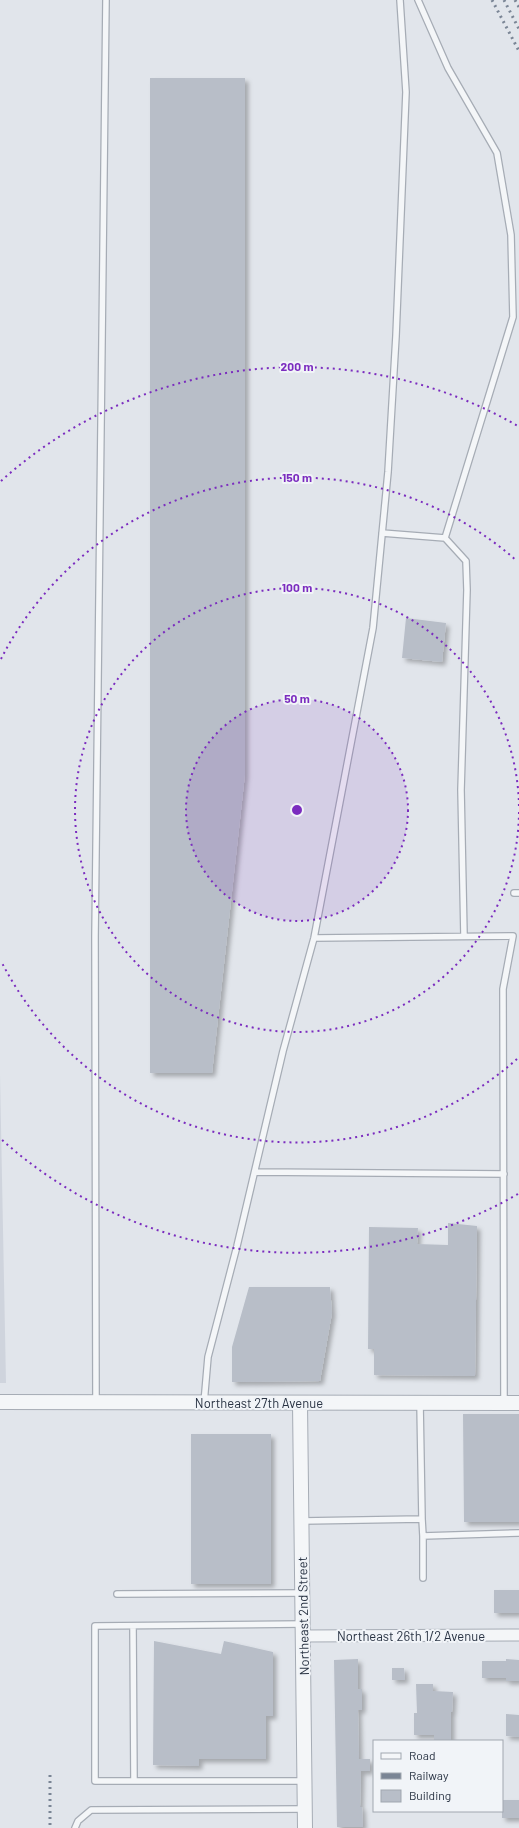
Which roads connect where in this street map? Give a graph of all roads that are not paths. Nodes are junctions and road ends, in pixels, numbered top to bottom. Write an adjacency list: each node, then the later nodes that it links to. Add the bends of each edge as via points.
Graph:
1 (106, 0): 11 (lane, via 95,937)
2 (400, 0): 4 (lane, via 406,92 396,343)
3 (418, 0): 5 (lane, via 448,68 497,153 511,235 513,317)
4 (382, 533): 5 (lane); 7 (lane, via 373,628)
5 (445, 538): 6 (lane, via 466,562 461,790)
6 (464, 936): 7 (lane); 9 (lane, via 513,936 503,989)
7 (314, 938): 8 (lane, via 283,1051)
8 (255, 1172): 9 (lane); 12 (lane, via 208,1357)
9 (504, 1174): 15 (lane)
10 (0, 1402): 11 (street, Northeast 27th Avenue)
11 (96, 1402): 12 (street, Northeast 27th Avenue)
12 (204, 1403): 13 (street, Northeast 27th Avenue)
13 (300, 1403): 14 (street, Northeast 27th Avenue); 18 (street, Northeast 2nd Street)
14 (420, 1403): 15 (street, Northeast 27th Avenue); 17 (lane)
15 (504, 1403): 16 (street, Northeast 27th Avenue)
16 (519, 1403)
17 (422, 1519): 18 (lane); 20 (lane)
18 (302, 1521): 22 (street, Northeast 2nd Street)
19 (519, 1533): 20 (lane)
20 (423, 1536): 21 (lane)
21 (423, 1578)
22 (303, 1592): 23 (lane); 25 (street, Northeast 2nd Street)
23 (117, 1594)
24 (133, 1626): 25 (lane); 27 (lane); 27 (lane, via 95,1626 95,1781)
25 (303, 1630): 26 (street, Northeast 26th 1/2 Avenue); 28 (street, Northeast 2nd Street)
26 (519, 1635)
27 (134, 1781): 28 (lane)
28 (304, 1781): 29 (street, Northeast 2nd Street)
29 (305, 1810): 30 (lane, via 91,1810 78,1821); 31 (street, Northeast 2nd Street)
30 (75, 1828)
31 (305, 1828)

